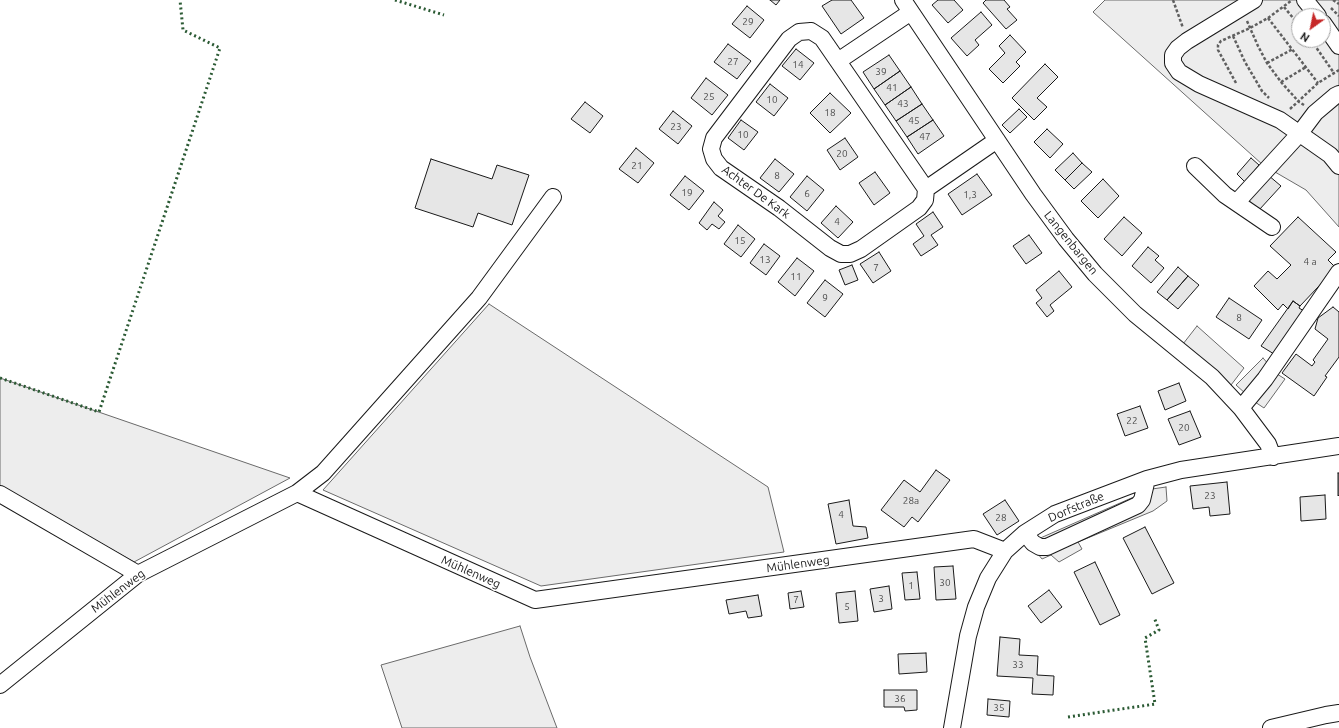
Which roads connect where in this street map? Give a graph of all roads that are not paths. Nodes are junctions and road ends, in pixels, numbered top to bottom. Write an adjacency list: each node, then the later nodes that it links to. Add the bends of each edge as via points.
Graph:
1 (1248, 4): 7 (street, via 1187,40 1173,55 1173,63 1179,72 1213,91 1280,120)
2 (907, 6): 5 (street); 8 (street, Langenbargen)
3 (1331, 34): 4 (street)
4 (1339, 46)
5 (838, 61): 11 (street, Achter De Kark); 11 (street, Achter De Kark, via 822,38 811,31 799,32 789,39 714,138 711,149 714,158 721,168 841,254 850,254 861,249 919,208 925,200)
6 (1339, 94): 7 (street, via 1316,113)
7 (1300, 133): 10 (street, via 1330,155); 13 (street)
8 (997, 140): 11 (street); 16 (street, Langenbargen, via 1033,194 1095,274 1135,314 1212,377)
9 (1194, 166): 13 (street, via 1225,195)
10 (1339, 166)
11 (926, 190)
12 (553, 197): 20 (street, via 479,298 323,473)
13 (1237, 202): 14 (street)
14 (1272, 227)
15 (1339, 272): 16 (street, via 1265,379)
16 (1241, 408): 18 (street, Langenbargen, via 1268,444)
17 (1339, 446): 18 (street, Dorfstraße)
18 (1273, 457): 19 (street, Dorfstraße, via 1180,470)
19 (1147, 479): 22 (street, Dorfstraße, via 1055,514); 22 (street, via 1142,500 1138,505 1047,547 1040,548)
20 (297, 493): 23 (street, Mühlenweg, via 534,600 974,539); 24 (street, Mühlenweg)
21 (0, 494): 24 (street)
22 (1024, 533): 23 (street, Dorfstraße)
23 (1005, 551): 27 (street, Dorfstraße, via 988,578 976,607 968,636)
24 (138, 574): 25 (street, Mühlenweg)
25 (0, 685)
26 (1339, 713): 28 (street)
27 (952, 728)
28 (1271, 728)

